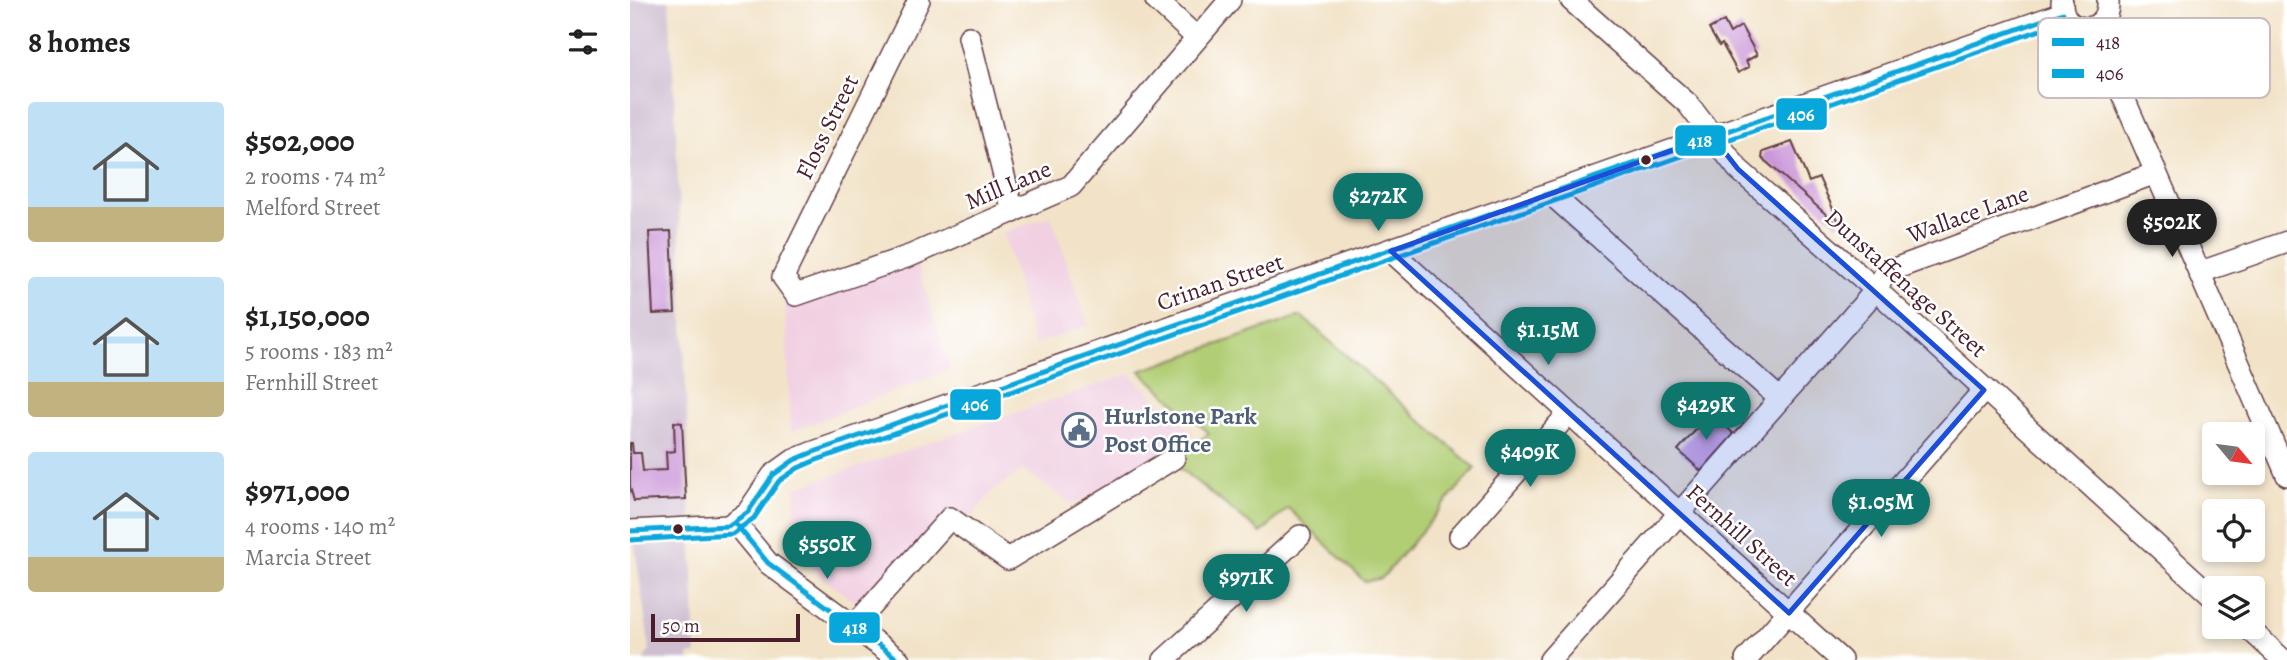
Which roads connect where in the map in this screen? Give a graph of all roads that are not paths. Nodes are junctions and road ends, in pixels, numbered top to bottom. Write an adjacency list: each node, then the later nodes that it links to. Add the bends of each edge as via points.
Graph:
1 (919, 0): 18 (street, Floss Street)
2 (1156, 0): 9 (street)
3 (1230, 0): 9 (street, Mill Lane)
4 (1571, 0): 11 (street, Dunstaffenage Street, via 1688,104)
5 (2108, 0): 7 (street)
6 (2063, 7): 11 (street, Crinan Street)
7 (2105, 18)
8 (969, 37): 14 (street)
9 (1197, 38): 14 (street, Mill Lane, via 1071,186)
10 (2124, 98): 12 (street)
11 (1712, 136): 13 (street, Crinan Street); 19 (street, Dunstaffenage Street, via 1738,169)
12 (2156, 173): 17 (street); 19 (street, Wallace Lane, via 1886,272)
13 (1551, 194): 16 (street, Crinan Street); 21 (street)
14 (1013, 212): 18 (street, Mill Lane, via 912,255 796,295)
15 (2287, 242): 17 (street)
16 (1391, 251): 22 (street, Fernhill Street); 26 (street, Crinan Street, via 794,460 773,475 748,512)
17 (2201, 272): 24 (street)
18 (783, 277)
19 (1876, 290): 20 (street, Dunstaffenage Street); 21 (street, Wallace Lane)
20 (1984, 390): 30 (street, Dunstaffenage Street); 31 (street)
21 (1780, 399): 25 (street, Wallace Lane)
22 (1568, 414): 25 (street, Fernhill Street); 29 (street)
23 (1174, 458): 32 (street, via 1008,559 950,517)
24 (2287, 475)
25 (1678, 513): 31 (street, Fernhill Street); 36 (street, Wallace Lane)
26 (728, 525): 27 (street); 32 (street, via 768,563)
27 (630, 531)
28 (1300, 536): 35 (street)
29 (1460, 536)
30 (2202, 587)
31 (1789, 613): 37 (street); 38 (street, Fernhill Street)
32 (853, 627): 34 (street)
33 (2260, 639): 39 (street)
34 (899, 660)
35 (1164, 660)
36 (1550, 660)
37 (1746, 660)
38 (1841, 660)
39 (2283, 660)

